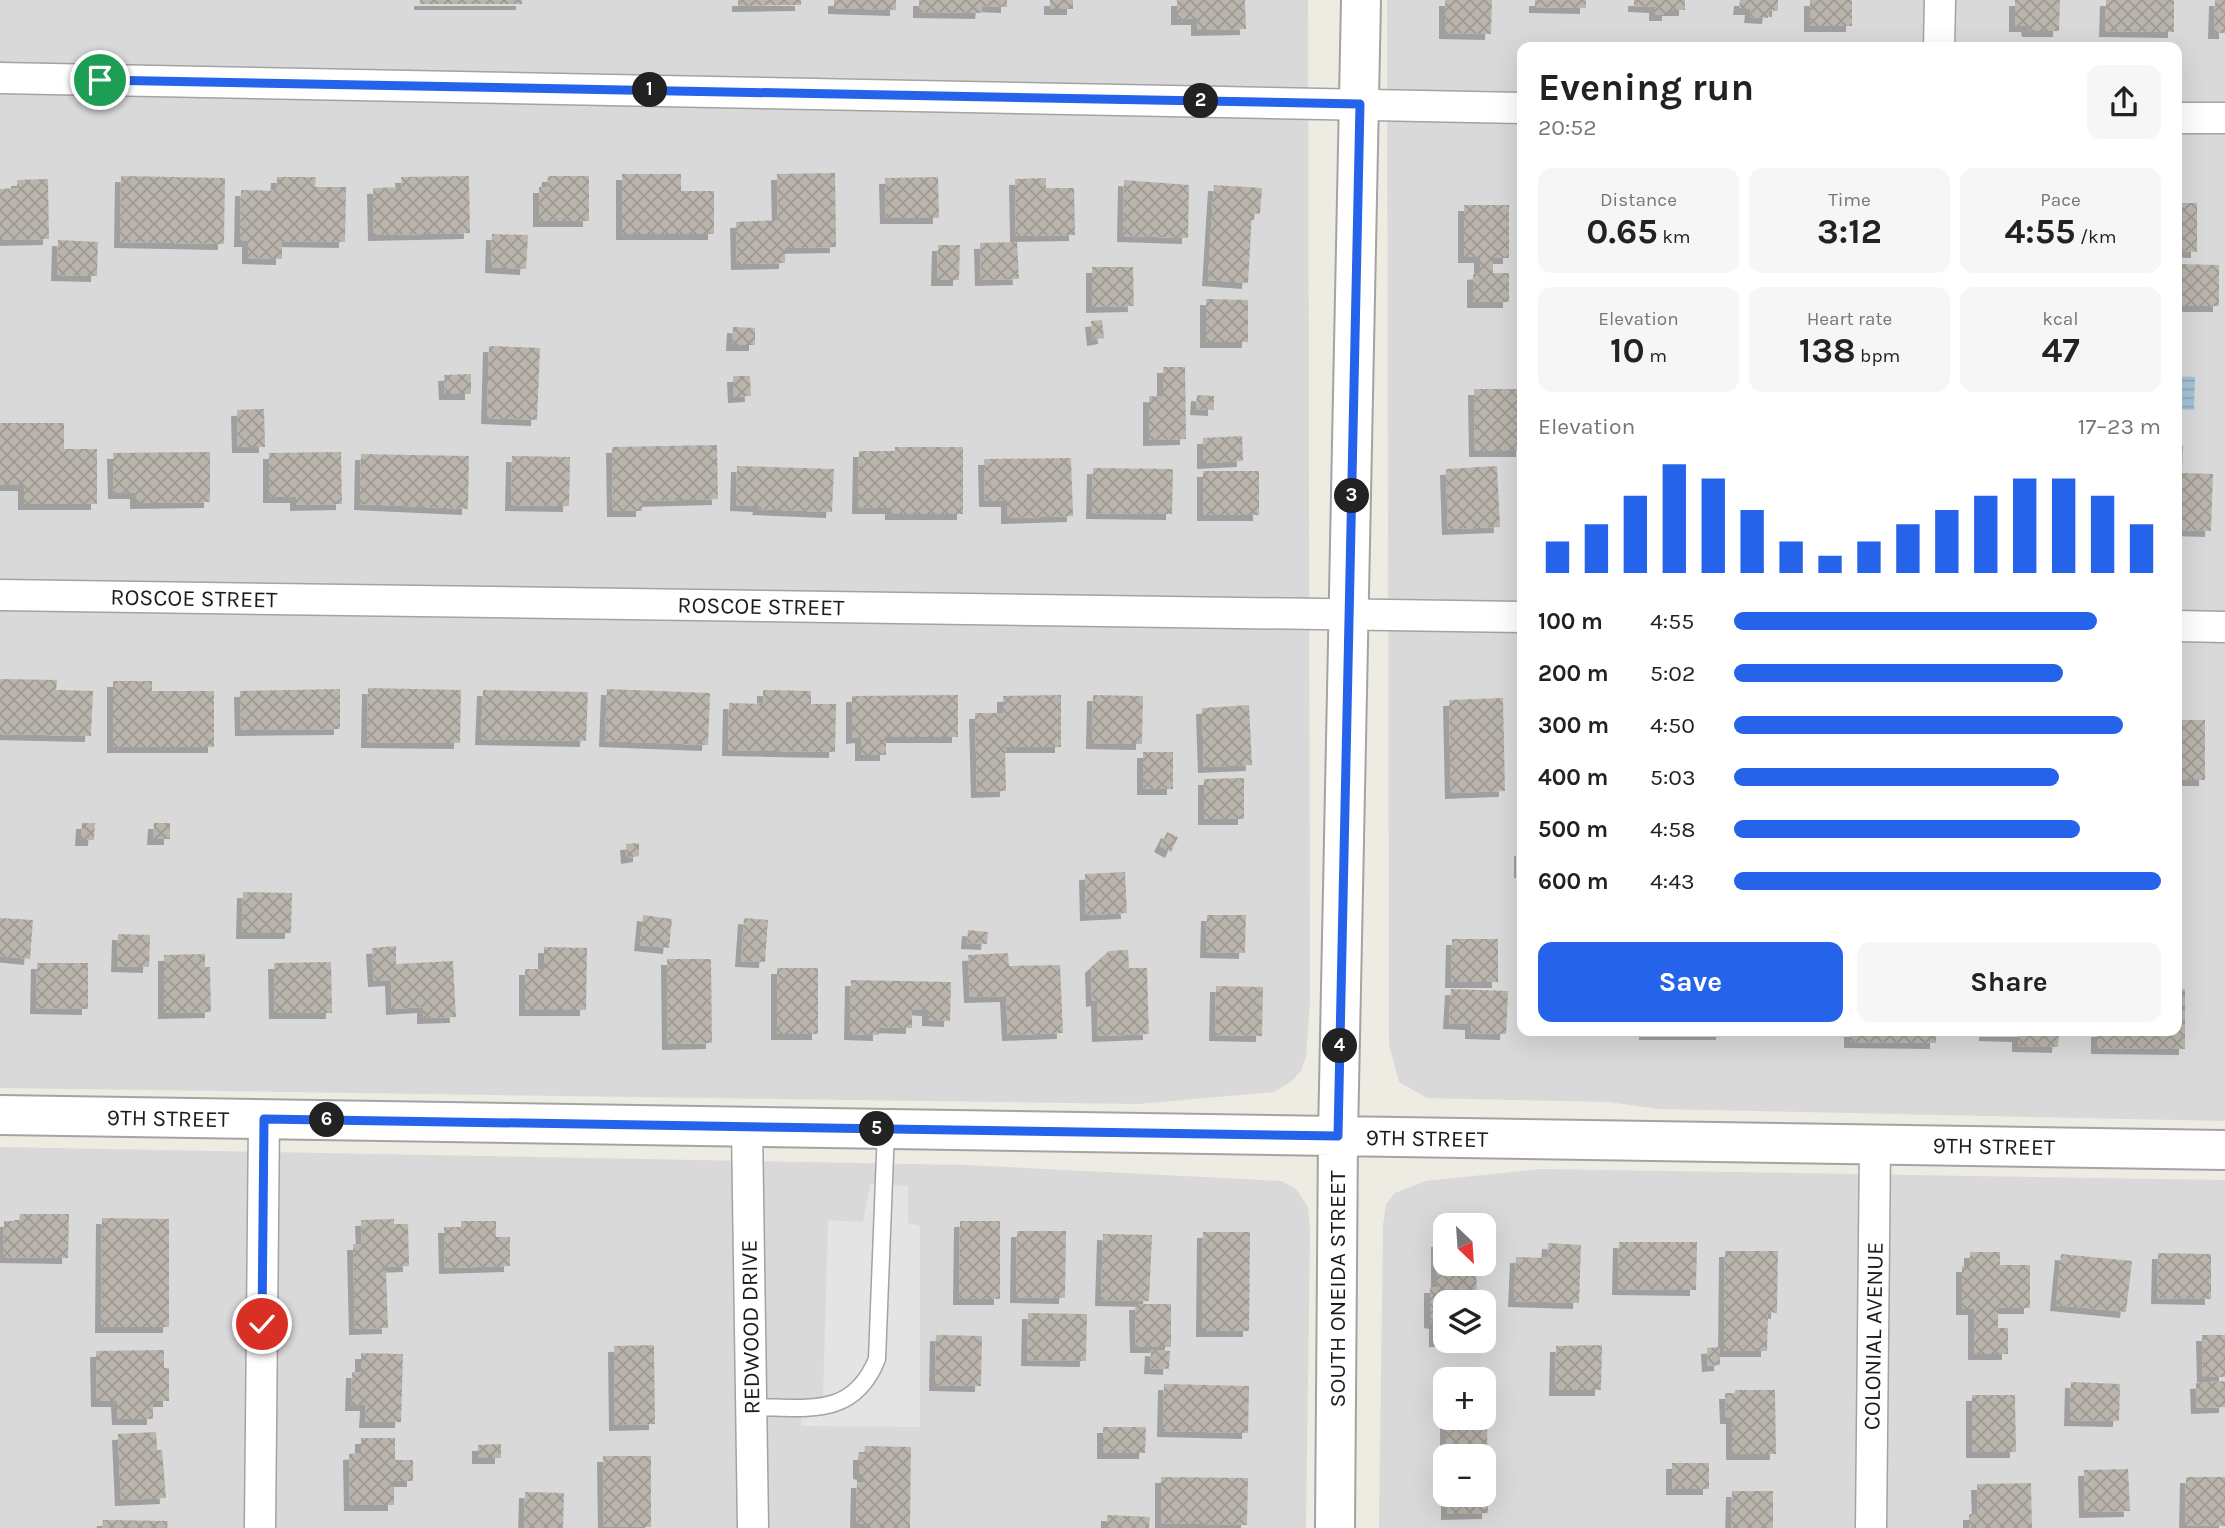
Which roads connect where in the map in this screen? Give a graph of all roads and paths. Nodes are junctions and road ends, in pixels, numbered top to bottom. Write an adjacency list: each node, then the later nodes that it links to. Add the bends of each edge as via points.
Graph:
1 (1361, 0): 5 (street, SOUTH ONEIDA STREET)
2 (1940, 0): 3 (street)
3 (1939, 42)
4 (0, 78): 5 (street)
5 (1360, 104): 6 (street); 10 (street, SOUTH ONEIDA STREET)
6 (1517, 108)
7 (2182, 118): 8 (street)
8 (2225, 118)
9 (0, 595): 10 (street, ROSCOE STREET)
10 (1349, 614): 11 (street, ROSCOE STREET); 18 (street, SOUTH ONEIDA STREET)
11 (1517, 617)
12 (2182, 626): 13 (street)
13 (2225, 627)
14 (0, 1115): 15 (street, 9TH STREET)
15 (264, 1119): 16 (street, 9TH STREET); 22 (street)
16 (747, 1127): 17 (street, 9TH STREET); 21 (street, REDWOOD DRIVE)
17 (886, 1129): 18 (street, 9TH STREET); 21 (lane, via 877,1359 870,1376 845,1401 818,1407)
18 (1338, 1136): 19 (street, 9TH STREET); 24 (street, SOUTH ONEIDA STREET)
19 (1875, 1144): 20 (street, 9TH STREET); 25 (street, COLONIAL AVENUE)
20 (2225, 1150)
21 (751, 1406): 23 (street, REDWOOD DRIVE)
22 (260, 1528)
23 (753, 1528)
24 (1335, 1528)
25 (1871, 1528)

